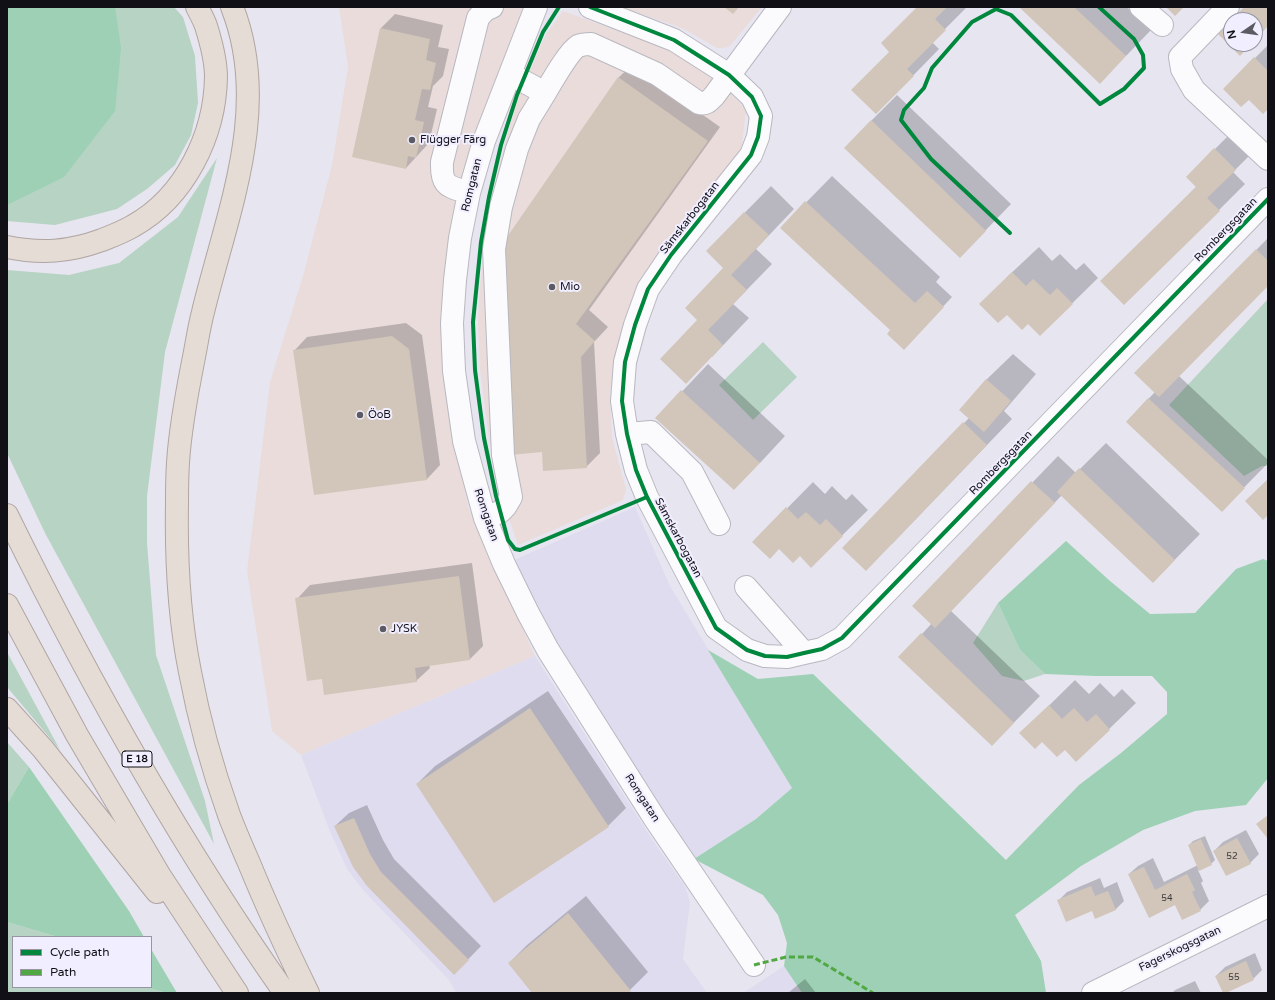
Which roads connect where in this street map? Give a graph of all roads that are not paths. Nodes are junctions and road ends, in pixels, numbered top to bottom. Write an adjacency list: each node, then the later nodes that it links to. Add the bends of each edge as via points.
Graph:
1 (197, 7): 16 (highway, via 206,25 213,51 216,76 214,103 200,150 173,192 155,210 133,226 85,246 38,252)
2 (232, 7): 30 (highway, via 247,69 248,102 244,148 233,202 202,313 186,394 178,463 176,533 180,605 190,672 208,748 230,816 258,885)
3 (492, 7): 14 (street, via 478,18 442,162 441,174 449,187)
4 (536, 7): 10 (street, Romgatan)
5 (590, 7): 11 (street, via 674,40)
6 (780, 7): 11 (street)
7 (1142, 7): 9 (street)
8 (1228, 7): 13 (street, via 1180,57 1182,69 1194,90)
9 (1162, 25)
10 (510, 74): 12 (street); 14 (street, Romgatan, via 484,141)
11 (729, 75): 12 (street, via 709,102 703,104 657,74 585,43 574,50); 17 (street, Sämskarbogatan, via 752,97 761,116 758,137 751,155 671,255 648,289 625,362 622,401)
12 (545, 93): 19 (street, via 529,119 517,149 501,207 494,249 503,455 511,497 500,512)
13 (1268, 159)
14 (469, 193): 19 (street, Romgatan, via 454,280 454,371 464,441)
15 (1268, 199): 24 (street, Rombergsgatan, via 842,638 822,649)
16 (7, 247)
17 (627, 434): 20 (street, via 651,432 692,472); 23 (street, Sämskarbogatan, via 646,497)
18 (7, 515): 29 (highway, E 18, via 40,583 111,715 192,853)
19 (485, 518): 27 (street, Romgatan, via 504,564 548,650 655,819)
20 (719, 524)
21 (746, 587): 24 (street)
22 (7, 605): 28 (highway, via 77,735 160,876)
23 (716, 628): 24 (street, Rombergsgatan, via 747,650 765,656 787,657)
24 (804, 653)
25 (7, 709): 28 (highway, via 48,755)
26 (1268, 906): 31 (street, Fagerskogsgatan)
27 (754, 965)
28 (237, 993)
29 (285, 993)
30 (308, 993)
31 (1093, 993)

